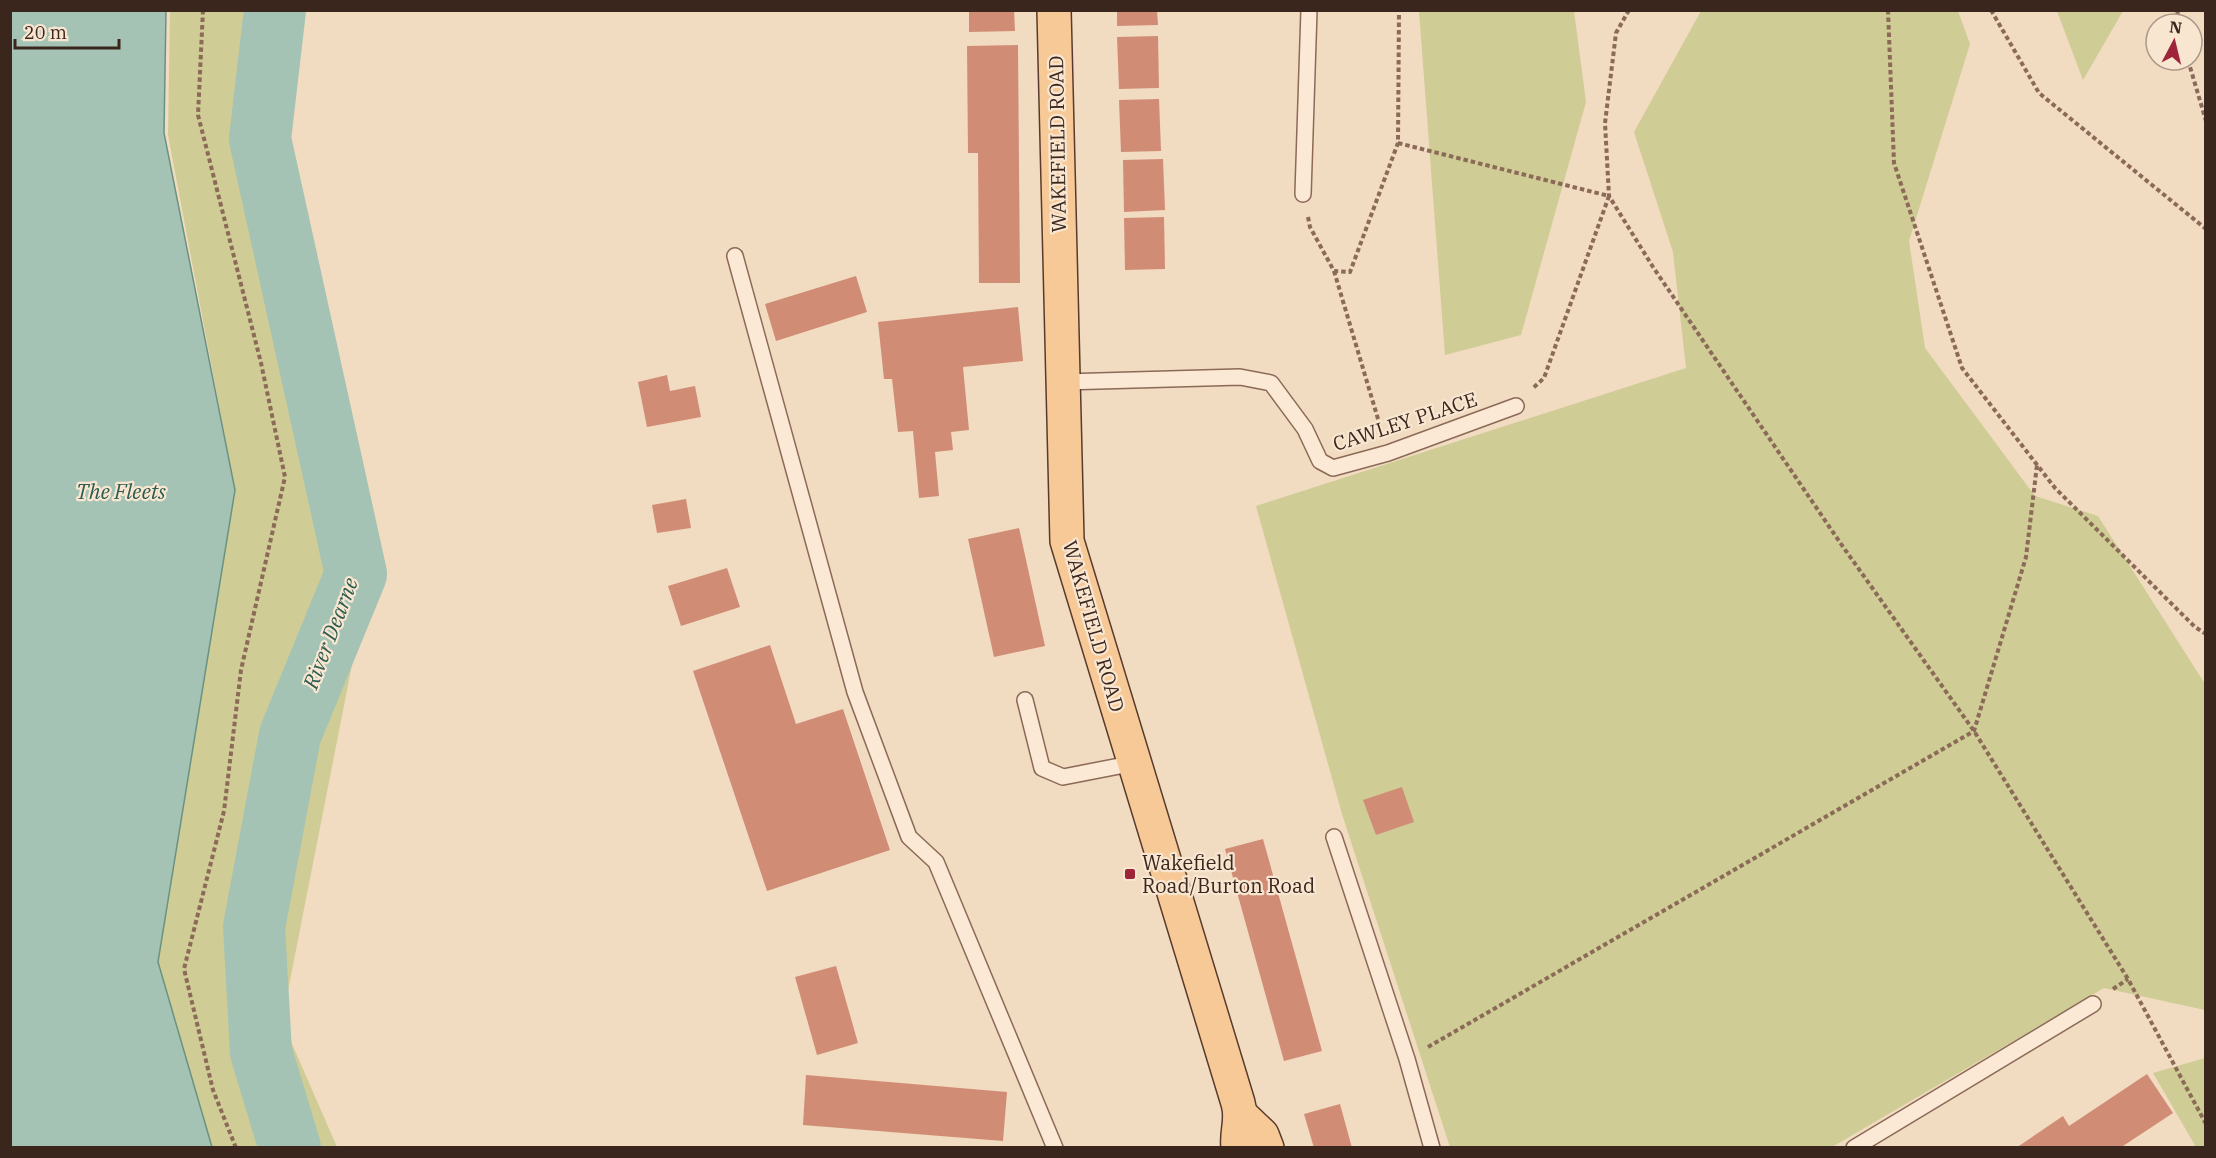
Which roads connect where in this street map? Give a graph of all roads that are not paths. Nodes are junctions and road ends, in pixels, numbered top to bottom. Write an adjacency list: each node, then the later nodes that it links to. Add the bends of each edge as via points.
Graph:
1 (1054, 10): 5 (main road, WAKEFIELD ROAD)
2 (1309, 10): 3 (lane)
3 (1303, 194)
4 (735, 256): 12 (lane, via 855,692 909,837 936,862)
5 (1063, 382): 6 (lane, CAWLEY PLACE, via 1240,376 1271,383 1305,429 1320,461 1333,468 1388,453); 8 (main road, WAKEFIELD ROAD, via 1067,541)
6 (1516, 406)
7 (1025, 700): 8 (lane, via 1042,768 1063,777)
8 (1135, 763): 11 (main road, WAKEFIELD ROAD)
9 (1334, 837): 14 (lane)
10 (2093, 1004): 15 (lane)
11 (1240, 1132): 13 (main road, via 1262,1135)
12 (1055, 1148)
13 (1267, 1148)
14 (1432, 1148)
15 (1854, 1148)

